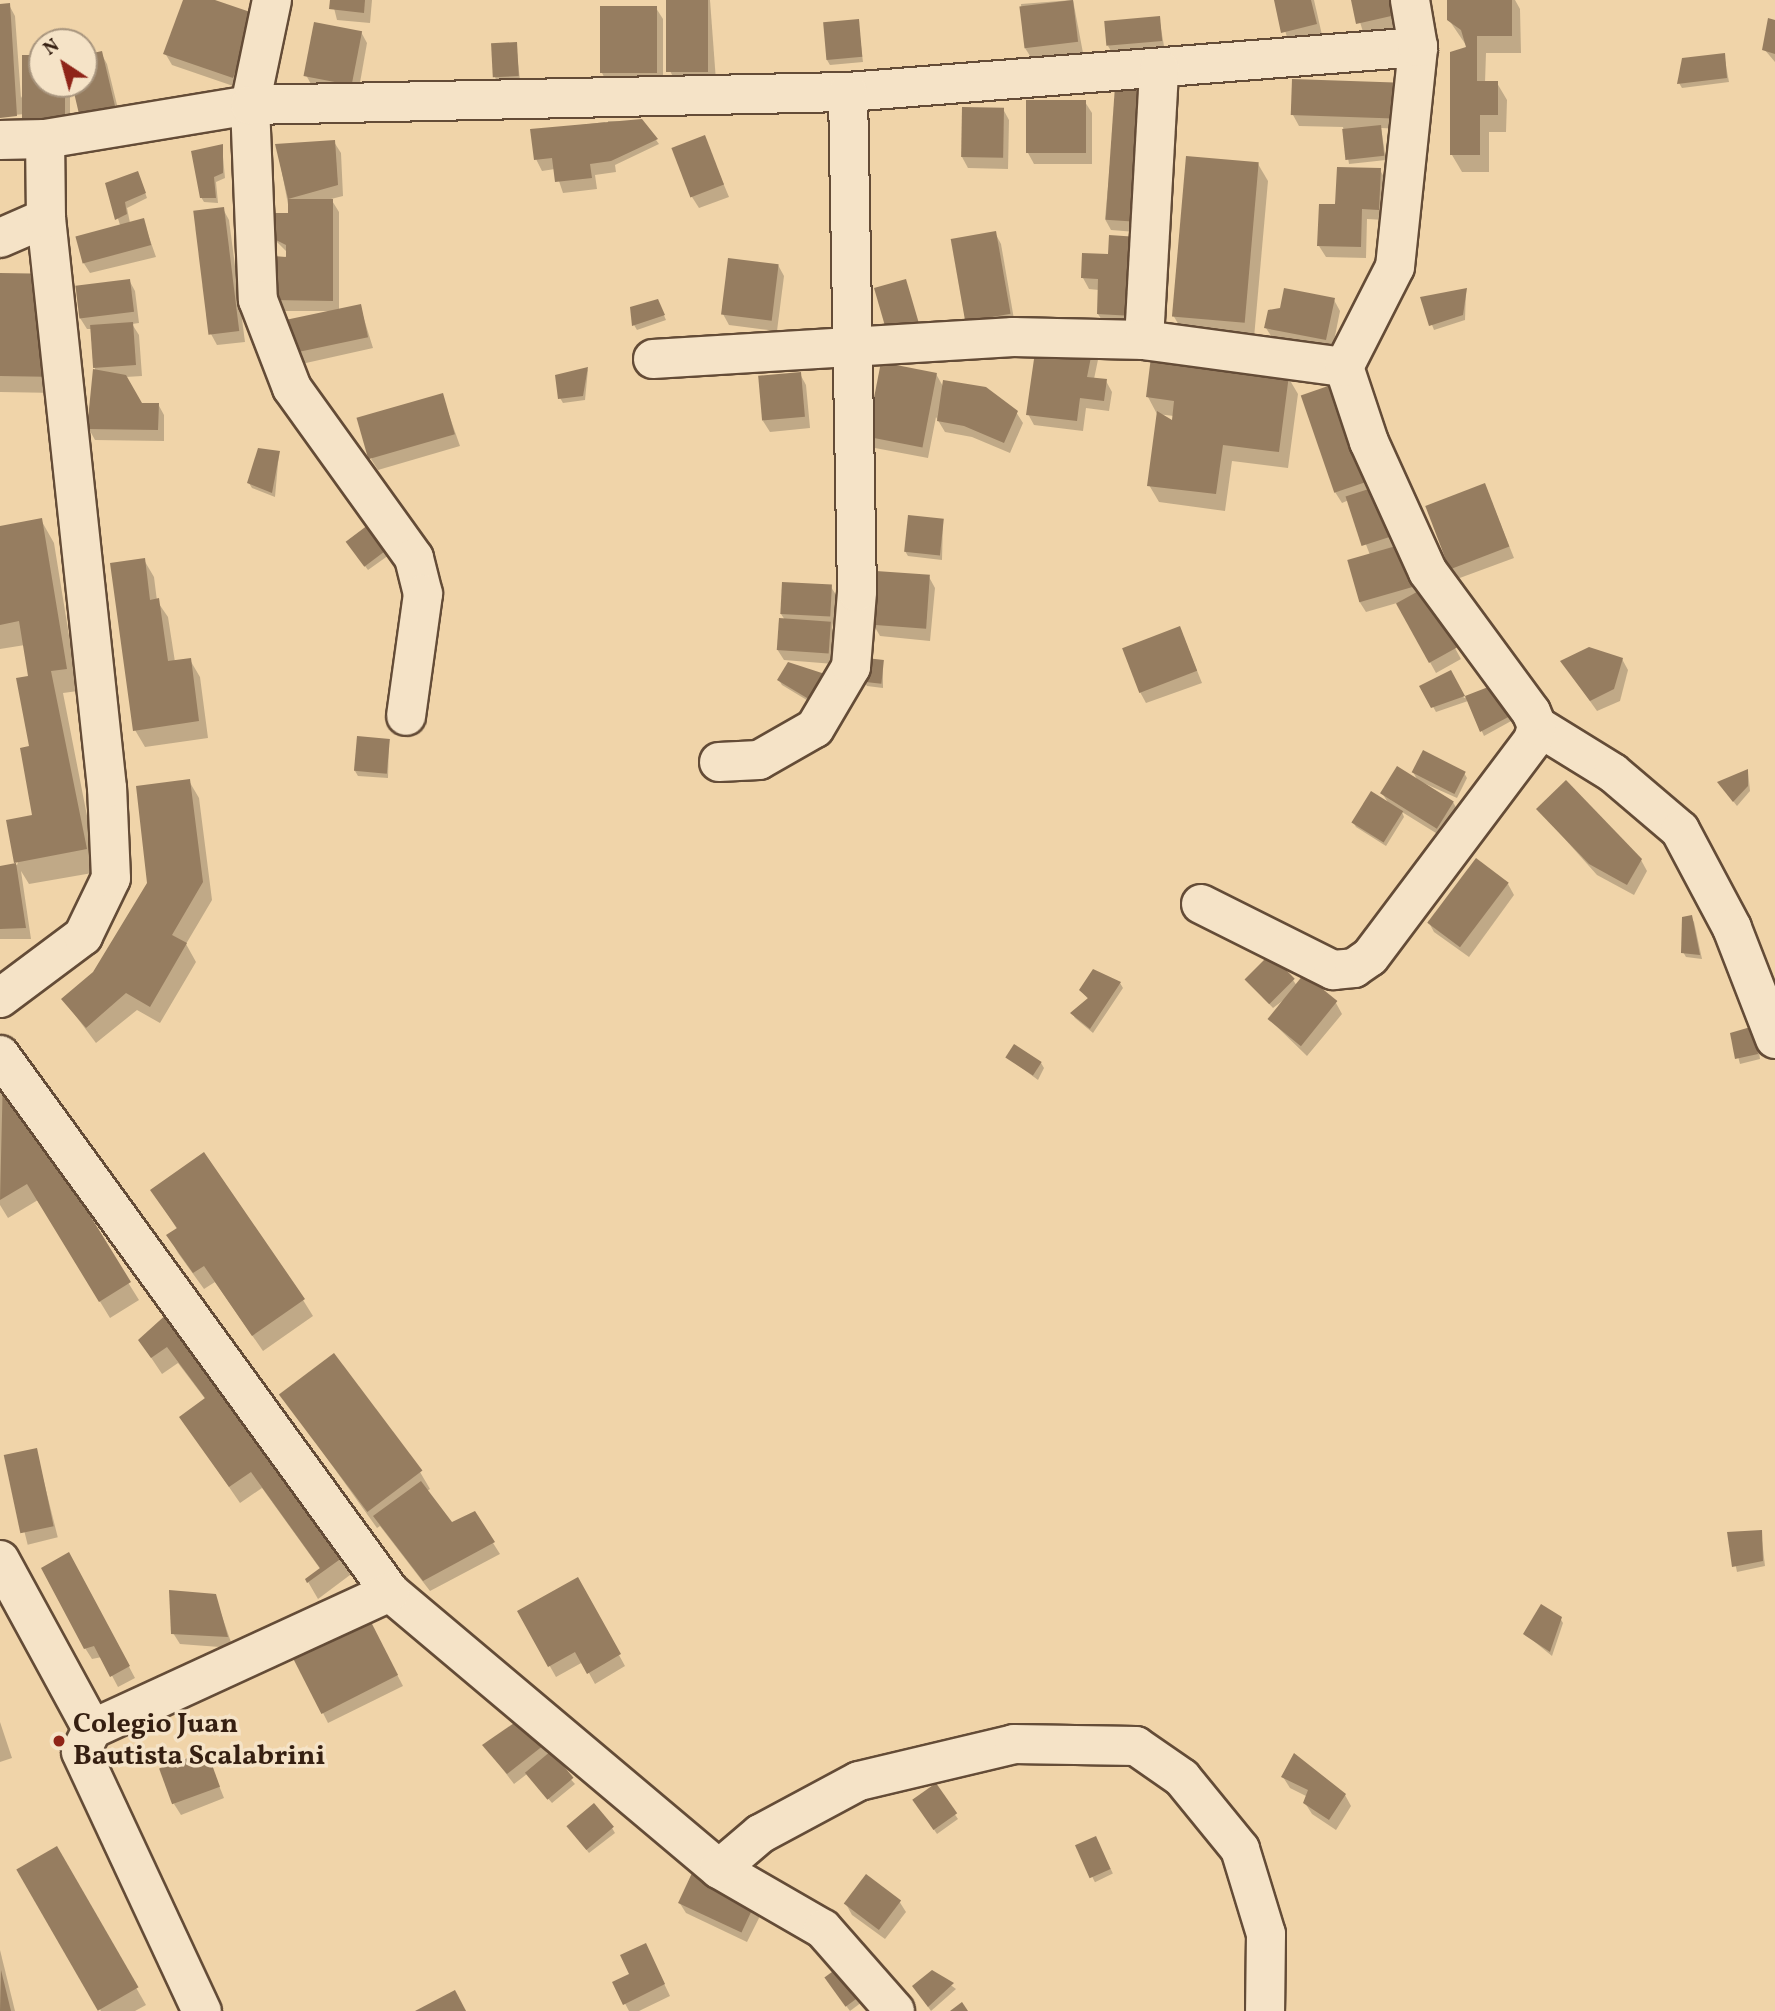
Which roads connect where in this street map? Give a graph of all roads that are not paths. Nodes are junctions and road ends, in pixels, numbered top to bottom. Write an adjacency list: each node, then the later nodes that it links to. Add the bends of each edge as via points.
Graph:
1 (272, 0): 6 (street)
2 (1410, 0): 3 (street)
3 (1418, 47): 4 (street); 14 (street, via 1395,267)
4 (1158, 68): 5 (street); 11 (street)
5 (848, 92): 6 (street); 12 (street)
6 (250, 105): 7 (street); 15 (street, via 258,300 275,355 292,388 414,558 423,594)
7 (45, 139): 8 (street); 9 (street)
8 (0, 140)
9 (46, 218): 10 (street); 19 (street, via 107,788 111,878 83,936)
10 (0, 238)
11 (1144, 340): 12 (street, via 1013,337); 14 (street)
12 (849, 350): 13 (street); 17 (street, via 857,592 851,667 815,728 759,760)
13 (653, 359)
14 (1344, 367): 16 (street, via 1369,442 1428,572)
15 (406, 716)
16 (1536, 726): 18 (street, via 1525,751 1370,957 1354,968 1333,970); 20 (street, via 1613,773 1680,830 1732,928)
17 (719, 762)
18 (1201, 904)
19 (0, 998)
20 (1775, 1039)
21 (0, 1055): 23 (street)
22 (0, 1560): 24 (street)
23 (390, 1592): 24 (street); 25 (street)
24 (92, 1729): 26 (street, via 81,1752)
25 (719, 1869): 27 (street, via 822,1929); 28 (street, via 760,1834 859,1781 1014,1744 1136,1746 1182,1778 1240,1849 1266,1934)
26 (202, 2011)
27 (895, 2011)
28 (1265, 2011)

